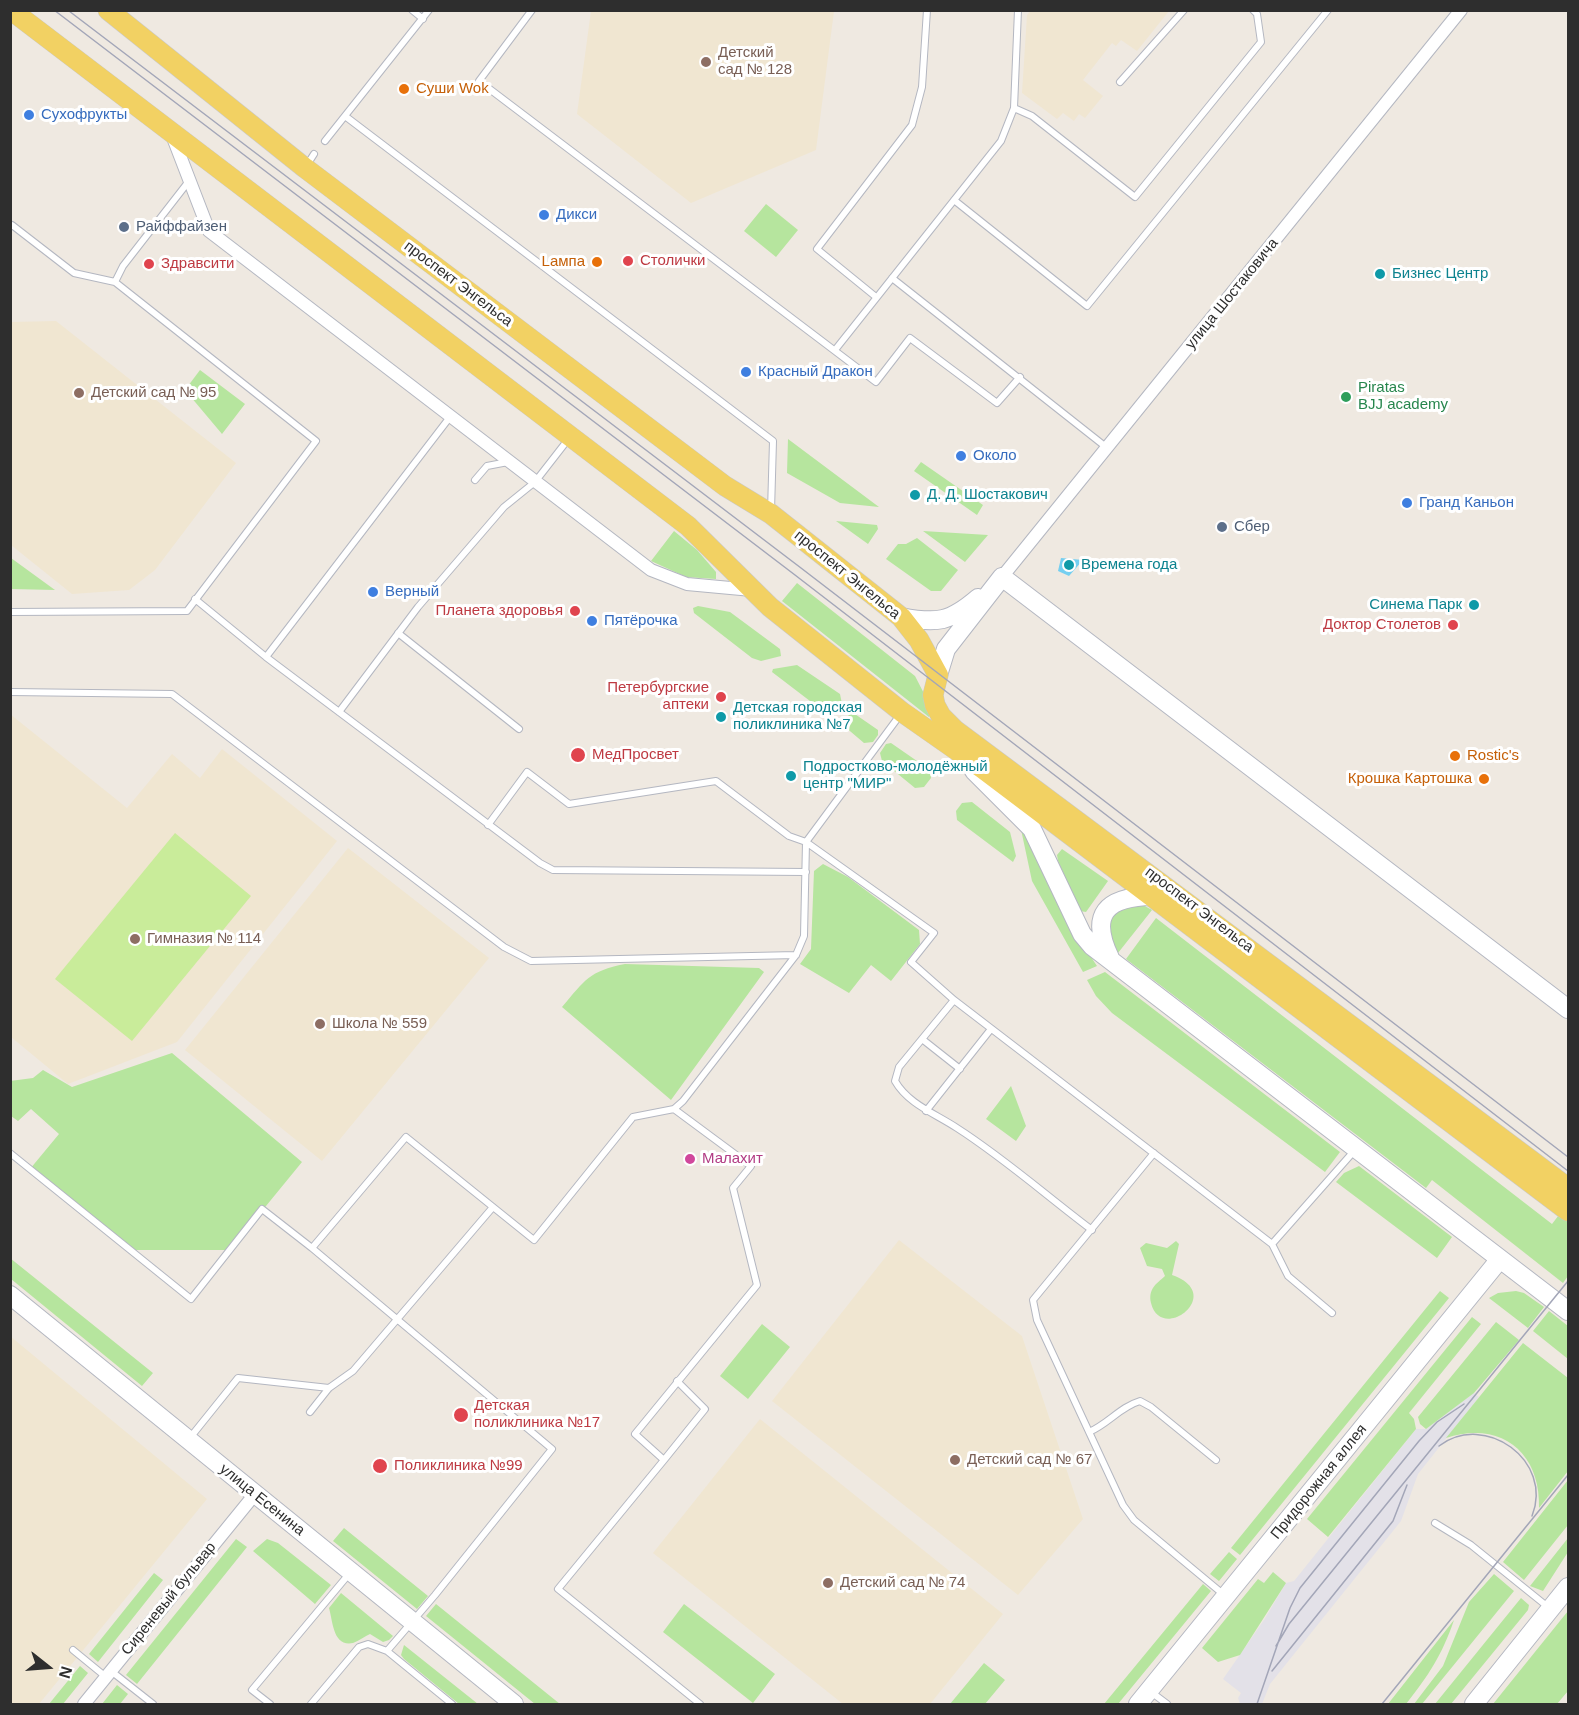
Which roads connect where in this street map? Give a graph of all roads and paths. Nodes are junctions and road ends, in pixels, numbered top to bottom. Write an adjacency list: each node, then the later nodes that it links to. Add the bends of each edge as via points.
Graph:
1 (11, 10): 16 (main road, проспект Энгельса)
2 (108, 10): 32 (main road, проспект Энгельса, via 309,161 725,486)
3 (412, 10): 12 (lane)
4 (429, 10): 12 (lane)
5 (532, 10): 24 (lane, via 479,81)
6 (927, 10): 23 (lane, via 922,87 912,125 817,249)
7 (1018, 10): 14 (lane)
8 (1184, 10): 13 (lane)
9 (1253, 10): 14 (lane, via 1261,42 1135,197 1032,116)
10 (1328, 10): 19 (lane, via 1087,306)
11 (1461, 10): 28 (street, улица Шостаковича)
12 (423, 19): 15 (lane)
13 (1120, 82)
14 (1014, 108): 19 (lane, via 1001,141)
15 (345, 116): 17 (lane); 32 (lane, via 773,441)
16 (171, 131): 18 (street); 27 (main road, проспект Энгельса)
17 (325, 141)
18 (190, 180): 22 (lane, via 123,266); 26 (street, via 209,231)
19 (954, 200): 21 (lane)
20 (10, 227): 22 (lane, via 74,273)
21 (892, 278): 23 (lane); 25 (lane)
22 (115, 282): 35 (lane, via 316,441)
23 (876, 297): 24 (lane)
24 (835, 350): 25 (lane, via 876,382 910,338 997,403)
25 (1020, 377): 28 (lane)
26 (450, 417): 29 (street); 39 (lane)
27 (570, 436): 31 (lane); 34 (main road, проспект Энгельса, via 688,526)
28 (1107, 447): 33 (street, улица Шостаковича)
29 (509, 461): 30 (lane, via 487,466); 31 (street)
30 (475, 480)
31 (535, 482): 34 (street, via 651,570 687,584); 38 (lane, via 504,507)
32 (771, 514): 37 (main road, проспект Энгельса)
33 (1002, 577): 37 (main road, улица Шостаковича, via 946,619 930,622); 40 (main road, улица Шостаковича, via 946,649); 53 (main road)
34 (752, 590): 43 (main road, проспект Энгельса)
35 (195, 599): 36 (lane, via 187,611); 39 (lane)
36 (10, 612)
37 (901, 617): 40 (main road, проспект Энгельса, via 919,639)
38 (398, 633): 42 (lane); 44 (lane)
39 (266, 657): 42 (lane)
40 (938, 675): 62 (main road, проспект Энгельса, via 935,705 955,730)
41 (10, 692): 50 (lane, via 172,694 504,947 531,961)
42 (339, 712): 46 (lane)
43 (902, 712): 45 (main road, проспект Энгельса); 47 (lane)
44 (519, 729)
45 (947, 745): 49 (main road, проспект Энгельса); 51 (main road, проспект Энгельса, via 1032,829 1082,934)
46 (488, 825): 47 (lane, via 527,772 569,804 716,781 789,836); 48 (lane, via 553,870)
47 (806, 842): 48 (lane); 52 (lane, via 934,933 911,962)
48 (806, 872): 50 (lane, via 804,936)
49 (1152, 896): 51 (main road, проспект Энгельса, via 1123,899 1105,910 1100,934); 62 (main road, проспект Энгельса)
50 (796, 955): 57 (lane)
51 (1112, 962): 59 (main road, проспект Энгельса)
52 (954, 1000): 54 (lane); 55 (lane)
53 (1569, 1009)
54 (991, 1029): 56 (lane); 61 (lane)
55 (922, 1039): 56 (lane); 58 (lane, via 899,1067 895,1081)
56 (960, 1069): 58 (lane)
57 (674, 1109): 63 (lane, via 633,1118 534,1240); 72 (lane, via 751,1166 733,1188 757,1285)
58 (926, 1111): 64 (lane, via 957,1128)
59 (1356, 1149): 65 (lane); 67 (main road, проспект Энгельса)
60 (10, 1153): 66 (lane, via 191,1299 262,1209)
61 (1154, 1153): 64 (lane); 65 (lane)
62 (1565, 1200)
63 (493, 1207): 66 (lane, via 406,1137); 71 (lane)
64 (1092, 1230): 75 (lane, via 1033,1300 1037,1320)
65 (1272, 1244): 70 (lane, via 1288,1276)
66 (312, 1248): 71 (lane)
67 (1500, 1259): 69 (main road, проспект Энгельса); 83 (main road, Придорожная аллея)
68 (10, 1295): 76 (main road, улица Есенина)
69 (1569, 1311)
70 (1332, 1314)
71 (397, 1320): 73 (lane, via 353,1371); 85 (lane, via 552,1449)
72 (677, 1381): 77 (lane, via 705,1409); 77 (lane, via 635,1434)
73 (330, 1388): 74 (lane); 76 (lane, via 238,1378)
74 (310, 1412)
75 (1089, 1432): 78 (lane, via 1140,1401); 83 (lane, via 1134,1520)
76 (188, 1439): 79 (main road, улица Есенина)
77 (664, 1460): 96 (lane, via 558,1589)
78 (1216, 1460)
79 (255, 1494): 81 (main road, улица Есенина); 88 (street, Сиреневый бульвар)
80 (1435, 1523): 84 (lane, via 1471,1545)
81 (351, 1572): 85 (main road, улица Есенина); 92 (lane, via 252,1690)
82 (1569, 1587): 84 (main road)
83 (1226, 1596): 89 (main road, Придорожная аллея)
84 (1551, 1609): 98 (main road)
85 (413, 1622): 87 (lane); 95 (main road, улица Есенина)
86 (73, 1650): 88 (lane)
87 (387, 1651): 93 (lane, via 368,1644 359,1647); 94 (lane)
88 (109, 1674): 90 (street, Сиреневый бульвар); 91 (lane)
89 (1144, 1697): 97 (lane)
90 (84, 1704)
91 (153, 1704)
92 (270, 1704)
93 (312, 1704)
94 (452, 1704)
95 (514, 1704)
96 (700, 1704)
97 (1167, 1704)
98 (1474, 1704)

